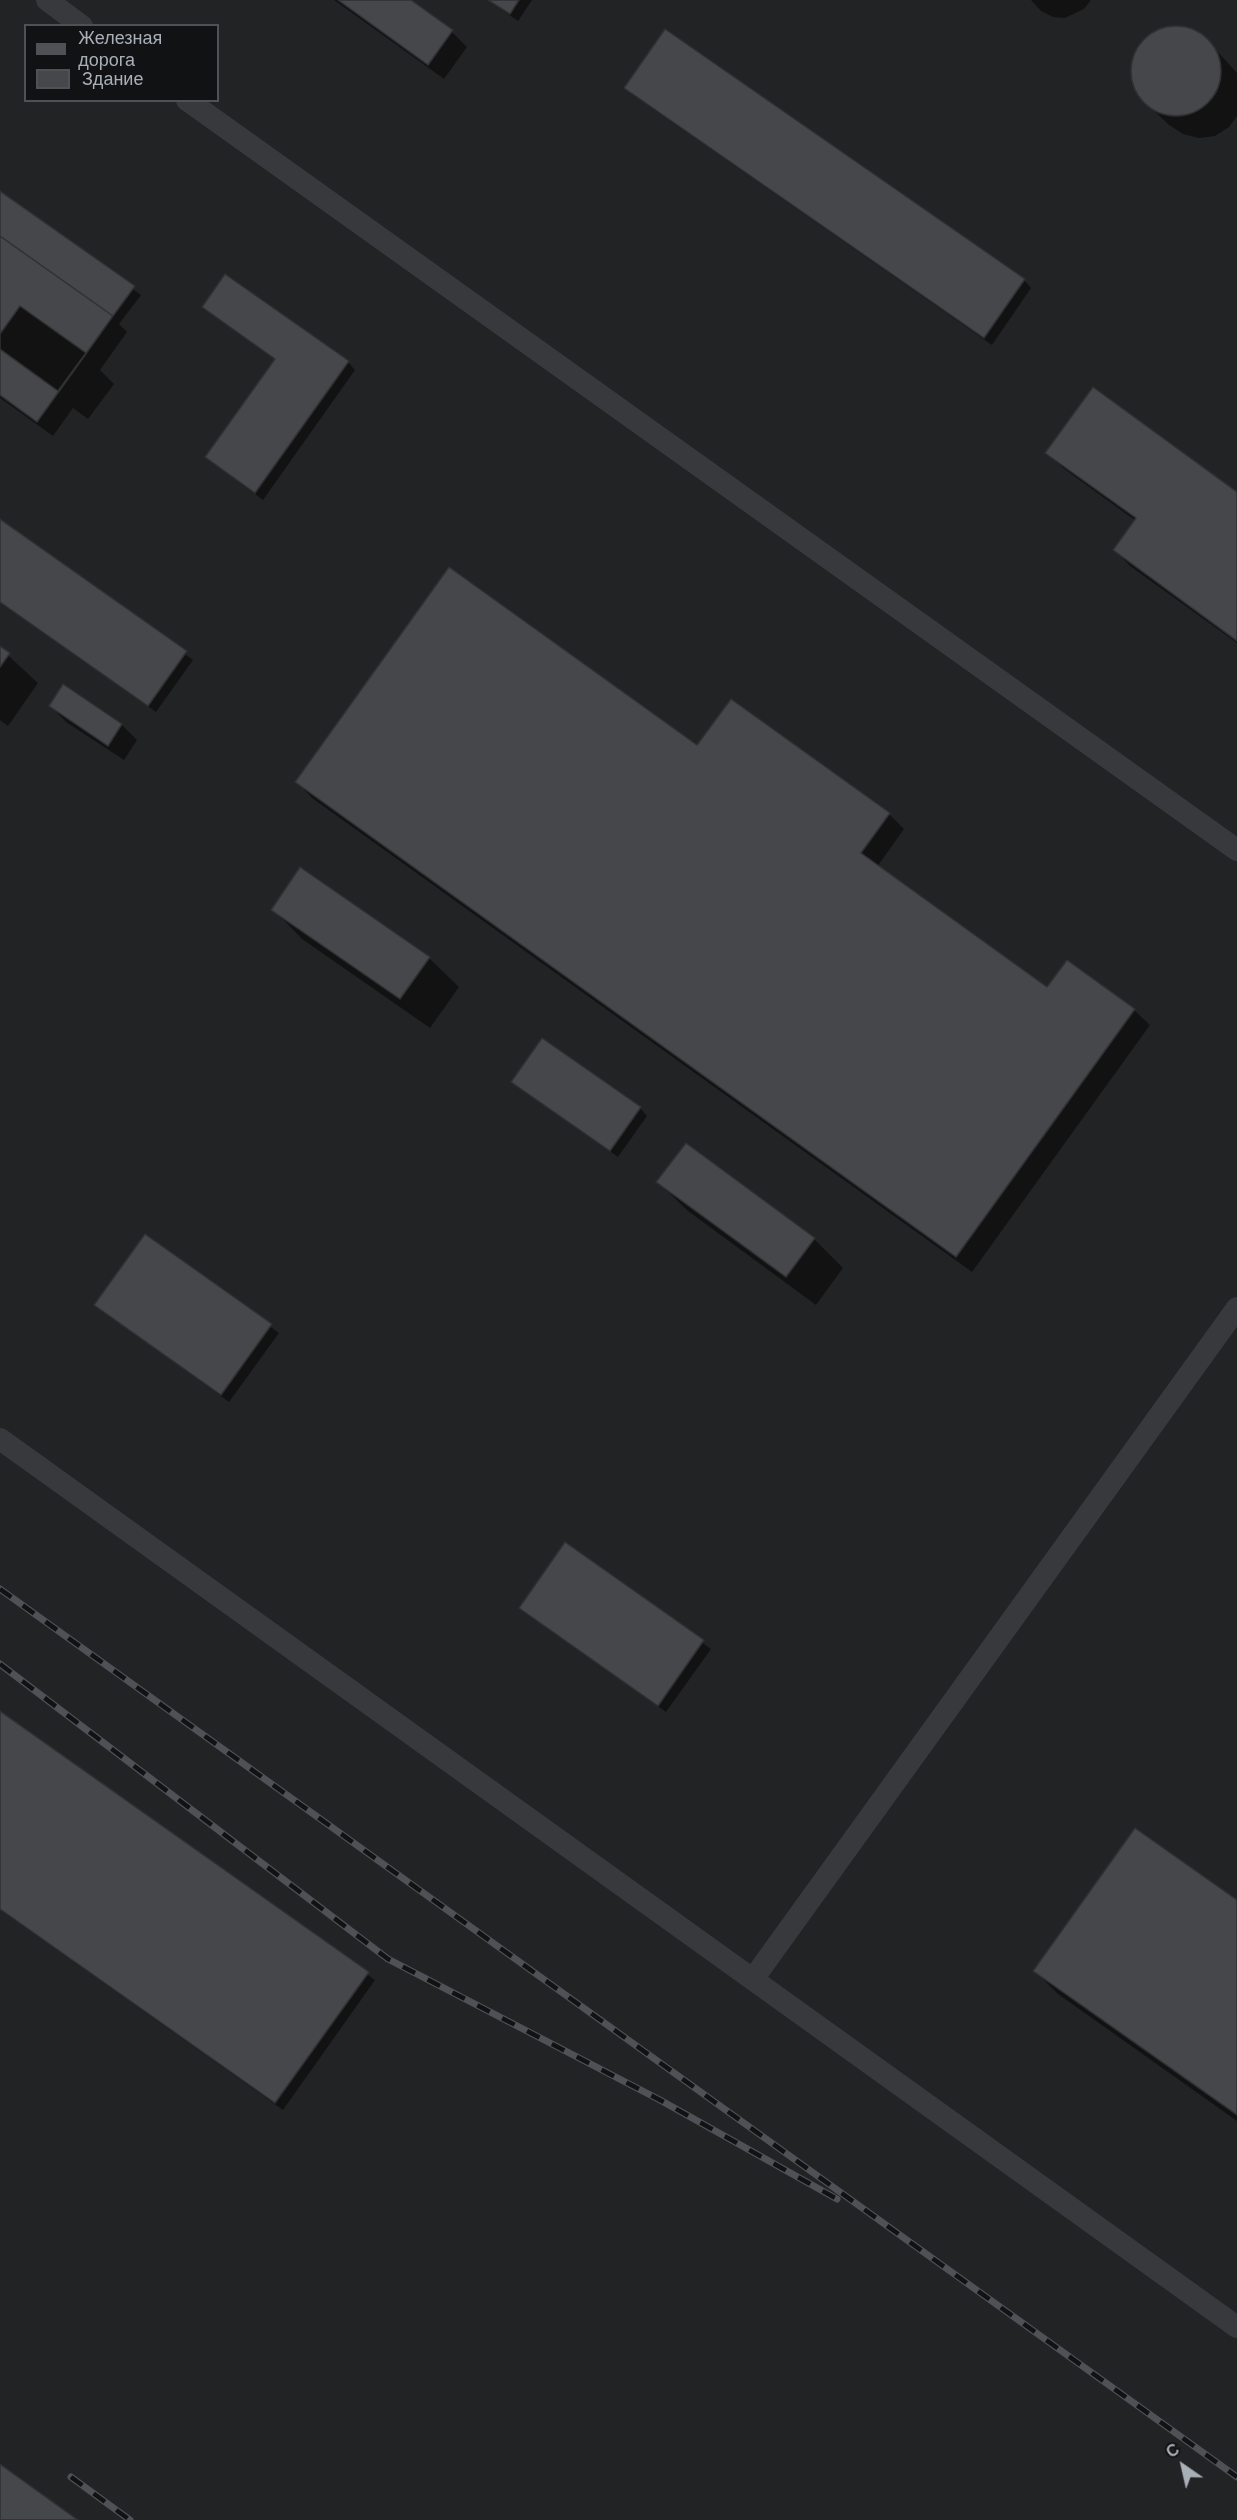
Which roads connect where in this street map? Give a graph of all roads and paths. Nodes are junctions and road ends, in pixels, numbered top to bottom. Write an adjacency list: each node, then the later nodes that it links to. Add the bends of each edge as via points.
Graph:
1 (47, 0): 2 (lane)
2 (79, 24)
3 (191, 102): 4 (lane)
4 (1237, 850)
5 (1237, 1308): 7 (lane)
6 (0, 1439): 7 (lane)
7 (753, 1979): 8 (lane)
8 (1237, 2327)

